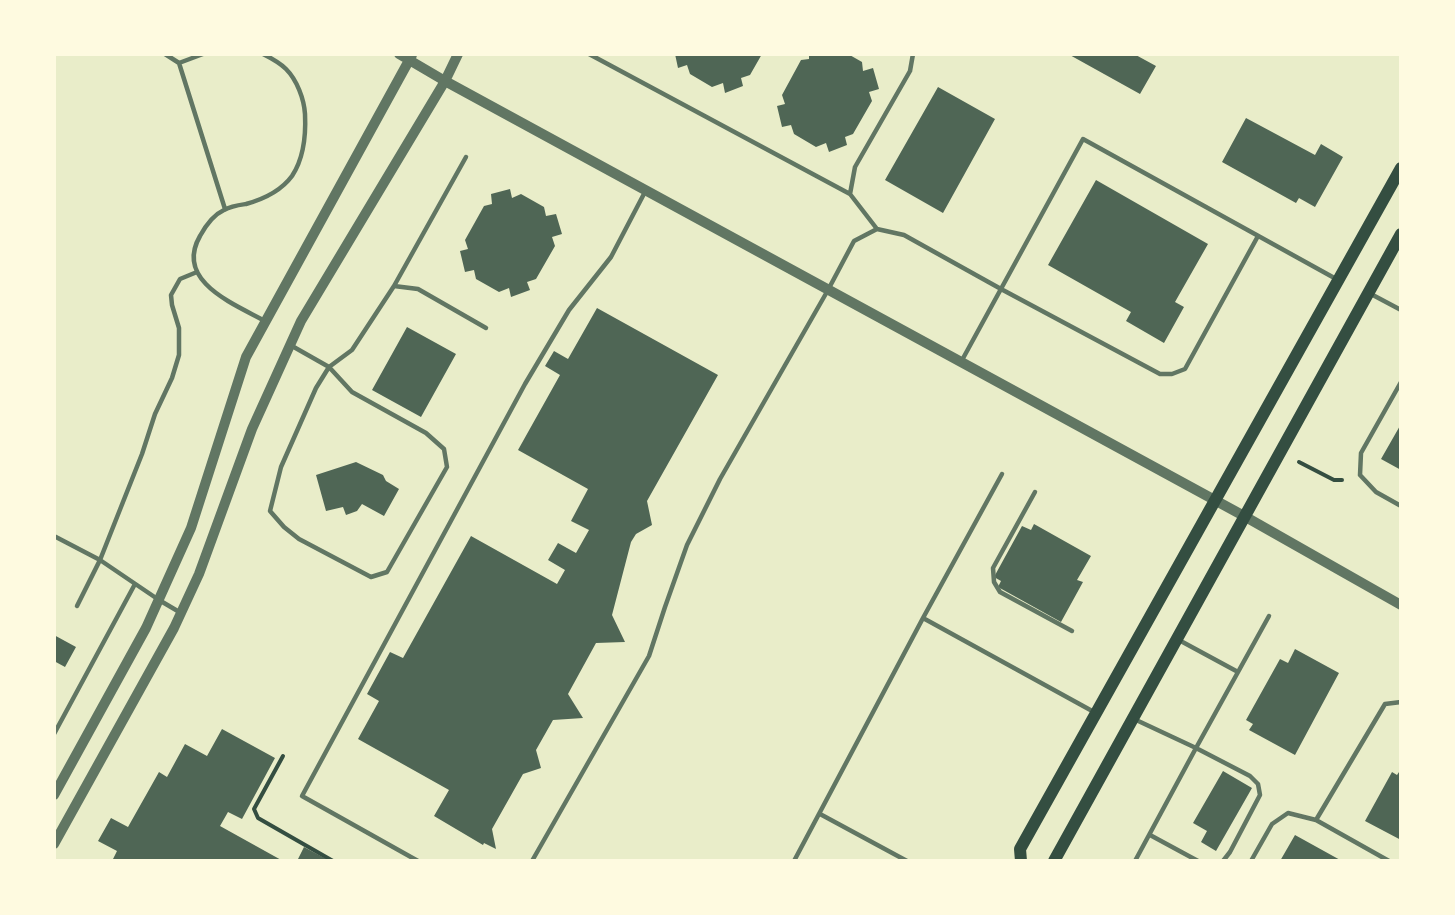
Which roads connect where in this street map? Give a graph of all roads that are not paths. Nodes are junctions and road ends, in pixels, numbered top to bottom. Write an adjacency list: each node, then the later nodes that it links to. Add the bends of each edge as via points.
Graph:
1 (165, 54): 8 (lane)
2 (203, 54): 8 (lane)
3 (263, 54): 14 (lane, via 287,70 299,90 306,130 303,151 292,175 278,190 258,201)
4 (458, 54): 9 (street)
5 (589, 54): 13 (lane)
6 (913, 54): 13 (lane, via 910,71 855,167)
7 (407, 56): 9 (street); 25 (street)
8 (179, 63): 14 (lane)
9 (445, 81): 12 (street); 27 (street)
10 (466, 156): 20 (lane)
11 (1401, 168): 19 (main road)
12 (646, 190): 22 (street); 58 (lane, via 611,257 569,310 525,384 302,796)
13 (850, 194): 15 (lane)
14 (225, 209): 18 (lane, via 213,217 194,246)
15 (877, 229): 21 (lane, via 904,235); 22 (lane, via 854,241)
16 (1401, 234): 23 (main road)
17 (1258, 236): 19 (lane); 21 (lane, via 1185,369 1172,374 1160,374); 21 (lane, via 1083,139)
18 (197, 272): 25 (lane, via 214,293); 37 (lane, via 180,279 171,295 179,328 179,355)
19 (1338, 280): 33 (main road)
20 (394, 286): 26 (lane, via 418,289); 29 (lane, via 352,350)
21 (1001, 289): 28 (lane)
22 (828, 290): 28 (street); 59 (lane, via 720,479 687,545 650,656)
23 (1369, 293): 24 (lane); 35 (main road)
24 (1401, 310)
25 (265, 321): 39 (street, via 246,357 191,528)
26 (486, 328)
27 (290, 345): 29 (lane); 42 (street, via 252,429)
28 (961, 362): 33 (street)
29 (329, 367): 29 (lane, via 316,387 281,467 270,512 299,539 371,577 387,572 442,477 447,467 444,449 426,433 352,392)
30 (1401, 382): 34 (lane, via 1361,453 1360,475 1376,492)
31 (1002, 474): 44 (lane)
32 (1035, 492): 45 (lane, via 993,568 994,582 1000,592)
33 (1215, 500): 35 (street); 49 (main road)
34 (1401, 506)
35 (1244, 516): 40 (street); 46 (main road)
36 (54, 536): 37 (lane)
37 (100, 560): 38 (lane); 41 (lane)
38 (135, 584): 39 (lane); 51 (lane)
39 (159, 600): 42 (lane); 53 (street)
40 (1401, 605)
41 (77, 606)
42 (181, 613): 57 (street)
43 (1269, 616): 47 (lane)
44 (923, 618): 49 (lane); 54 (lane)
45 (1072, 632)
46 (1177, 639): 47 (lane); 50 (main road)
47 (1238, 672): 52 (lane)
48 (1401, 702): 55 (lane, via 1385,704)
49 (1096, 713): 62 (main road, via 1020,849)
50 (1134, 719): 52 (lane); 63 (main road)
51 (54, 734)
52 (1196, 748): 56 (lane); 66 (lane, via 1258,784 1260,795)
53 (54, 795)
54 (820, 814): 60 (lane); 61 (lane)
55 (1316, 820): 67 (lane, via 1288,813 1272,824); 68 (lane)
56 (1150, 835): 64 (lane); 65 (lane)
57 (54, 844)
58 (418, 861)
59 (532, 861)
60 (794, 861)
61 (907, 861)
62 (1022, 861)
63 (1054, 861)
64 (1135, 861)
65 (1198, 861)
66 (1223, 861)
67 (1251, 861)
68 (1389, 861)

